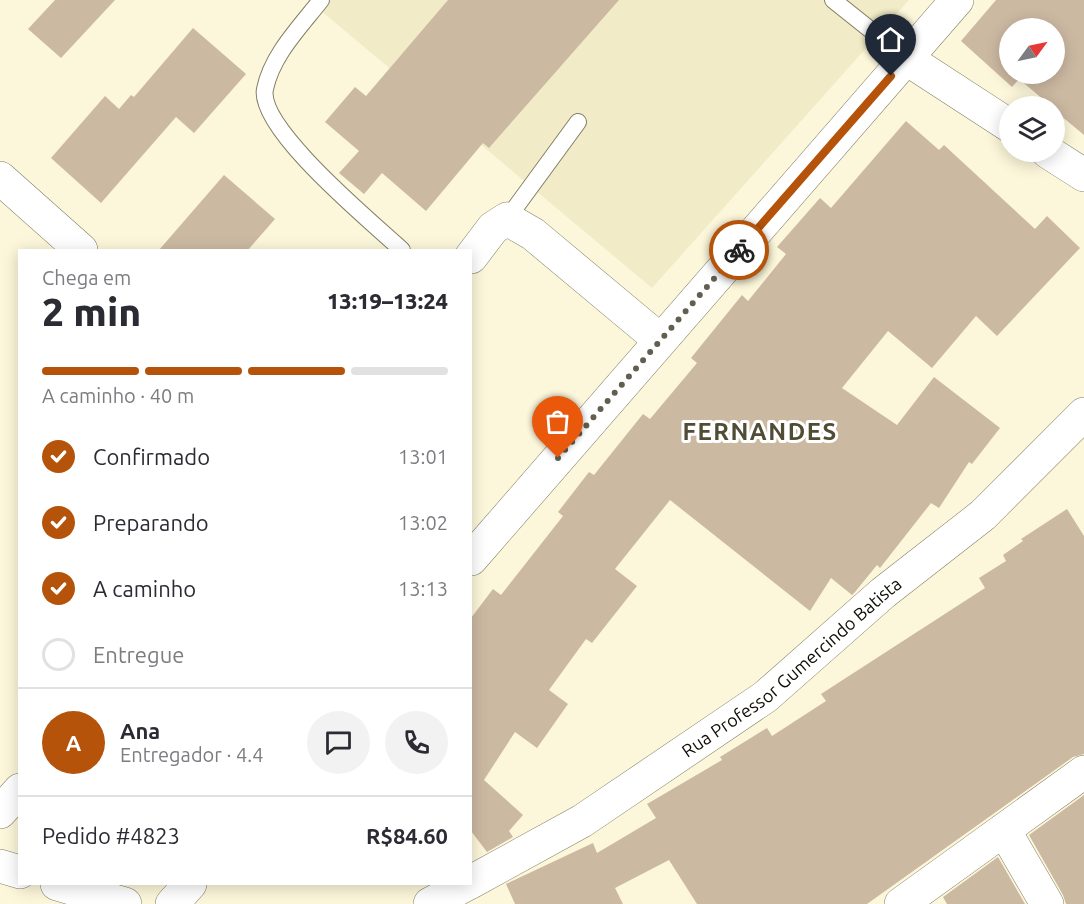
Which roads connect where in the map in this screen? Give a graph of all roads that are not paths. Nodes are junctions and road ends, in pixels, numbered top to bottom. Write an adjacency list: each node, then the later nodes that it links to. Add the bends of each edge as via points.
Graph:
1 (321, 0): 12 (lane, via 276,58 264,91 269,113 312,168)
2 (833, 0): 4 (lane)
3 (957, 0): 4 (street)
4 (907, 59): 5 (street); 14 (street)
5 (999, 119)
6 (578, 122): 10 (lane)
7 (1064, 162): 8 (street)
8 (1084, 175)
9 (0, 178): 11 (street)
10 (507, 219): 13 (street, via 493,228); 14 (street, via 533,234)
11 (80, 249)
12 (401, 249)
13 (472, 256)
14 (660, 340): 16 (street)
15 (1084, 414): 23 (street, Rua Professor Gumercindo Batista, via 983,516 883,593 765,697 582,821)
16 (472, 557)
17 (1084, 772): 20 (street)
18 (18, 792): 19 (street)
19 (0, 812)
20 (1004, 830): 30 (street); 31 (street)
21 (0, 866): 22 (street)
22 (18, 871)
23 (472, 881)
24 (60, 885): 27 (street)
25 (189, 885): 28 (street)
26 (465, 885): 29 (street, Rua Professor Gumercindo Batista)
27 (125, 904)
28 (172, 904)
29 (430, 904)
30 (901, 904)
31 (1047, 904)

